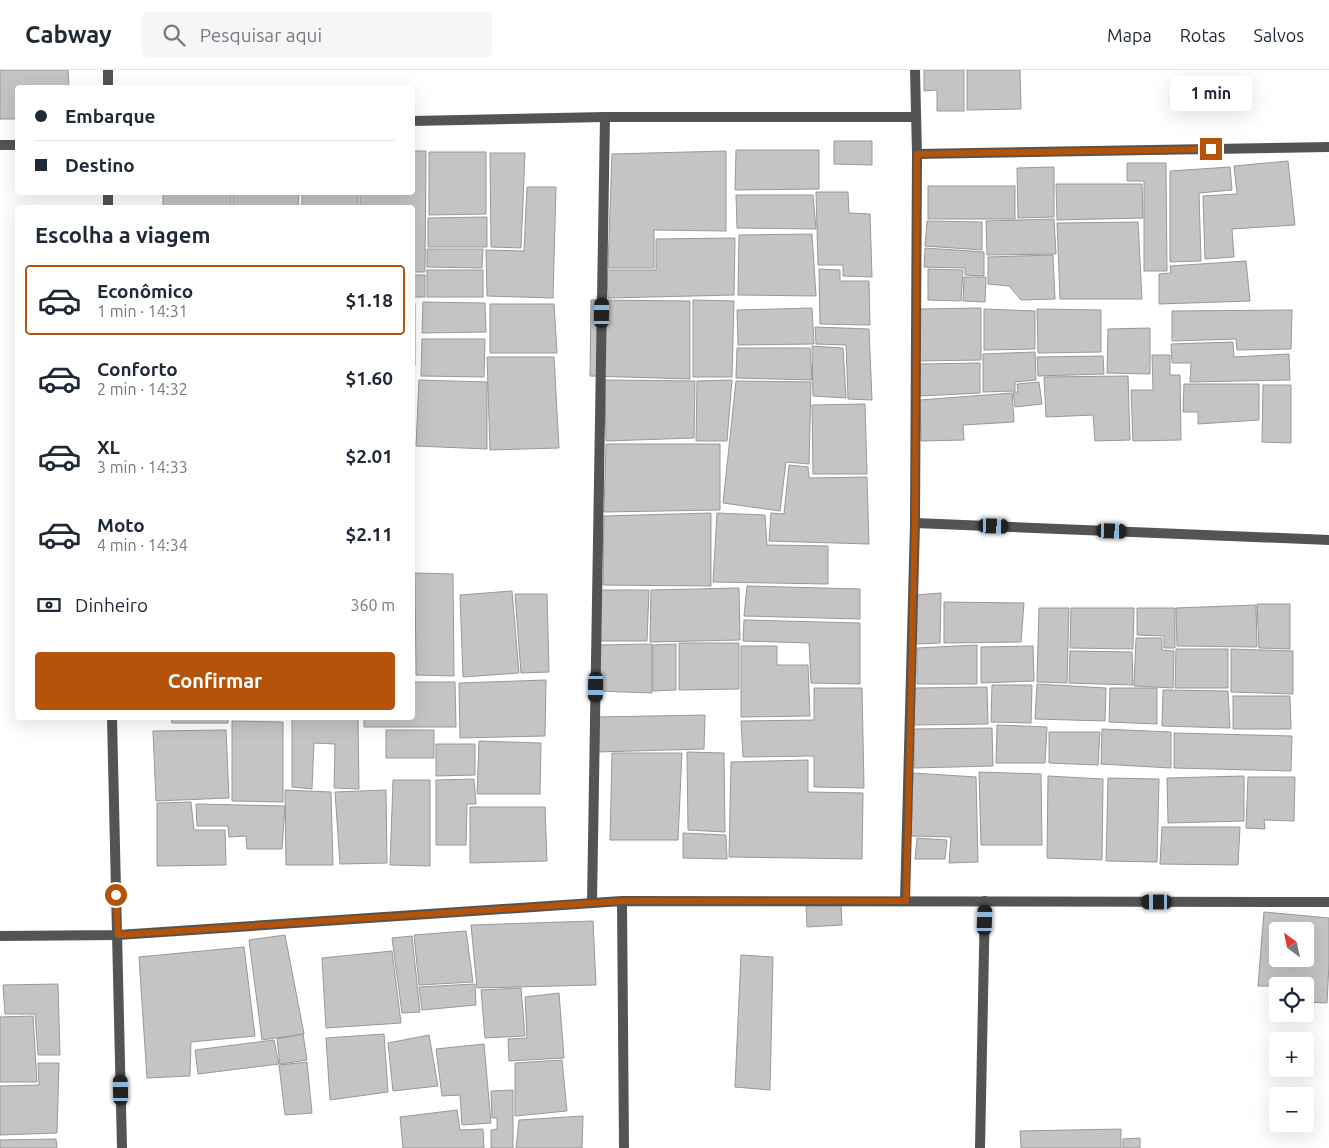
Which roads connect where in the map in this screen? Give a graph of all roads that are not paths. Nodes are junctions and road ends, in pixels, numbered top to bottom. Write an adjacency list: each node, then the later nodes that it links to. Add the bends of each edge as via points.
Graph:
1 (108, 70): 3 (street)
2 (915, 70): 5 (street)
3 (108, 85)
4 (605, 117): 5 (street); 6 (street); 18 (street)
5 (916, 117): 10 (street)
6 (415, 121)
7 (0, 145): 8 (street)
8 (15, 145)
9 (1329, 147): 10 (street)
10 (917, 154): 11 (street)
11 (915, 523): 12 (street); 15 (street)
12 (1329, 540)
13 (112, 720): 19 (street)
14 (622, 901): 15 (street); 18 (street); 22 (street)
15 (906, 901): 16 (street)
16 (986, 901): 17 (street); 23 (street)
17 (1329, 902)
18 (592, 903): 19 (street)
19 (118, 935): 20 (street); 21 (street)
20 (0, 936)
21 (122, 1148)
22 (624, 1148)
23 (980, 1148)

